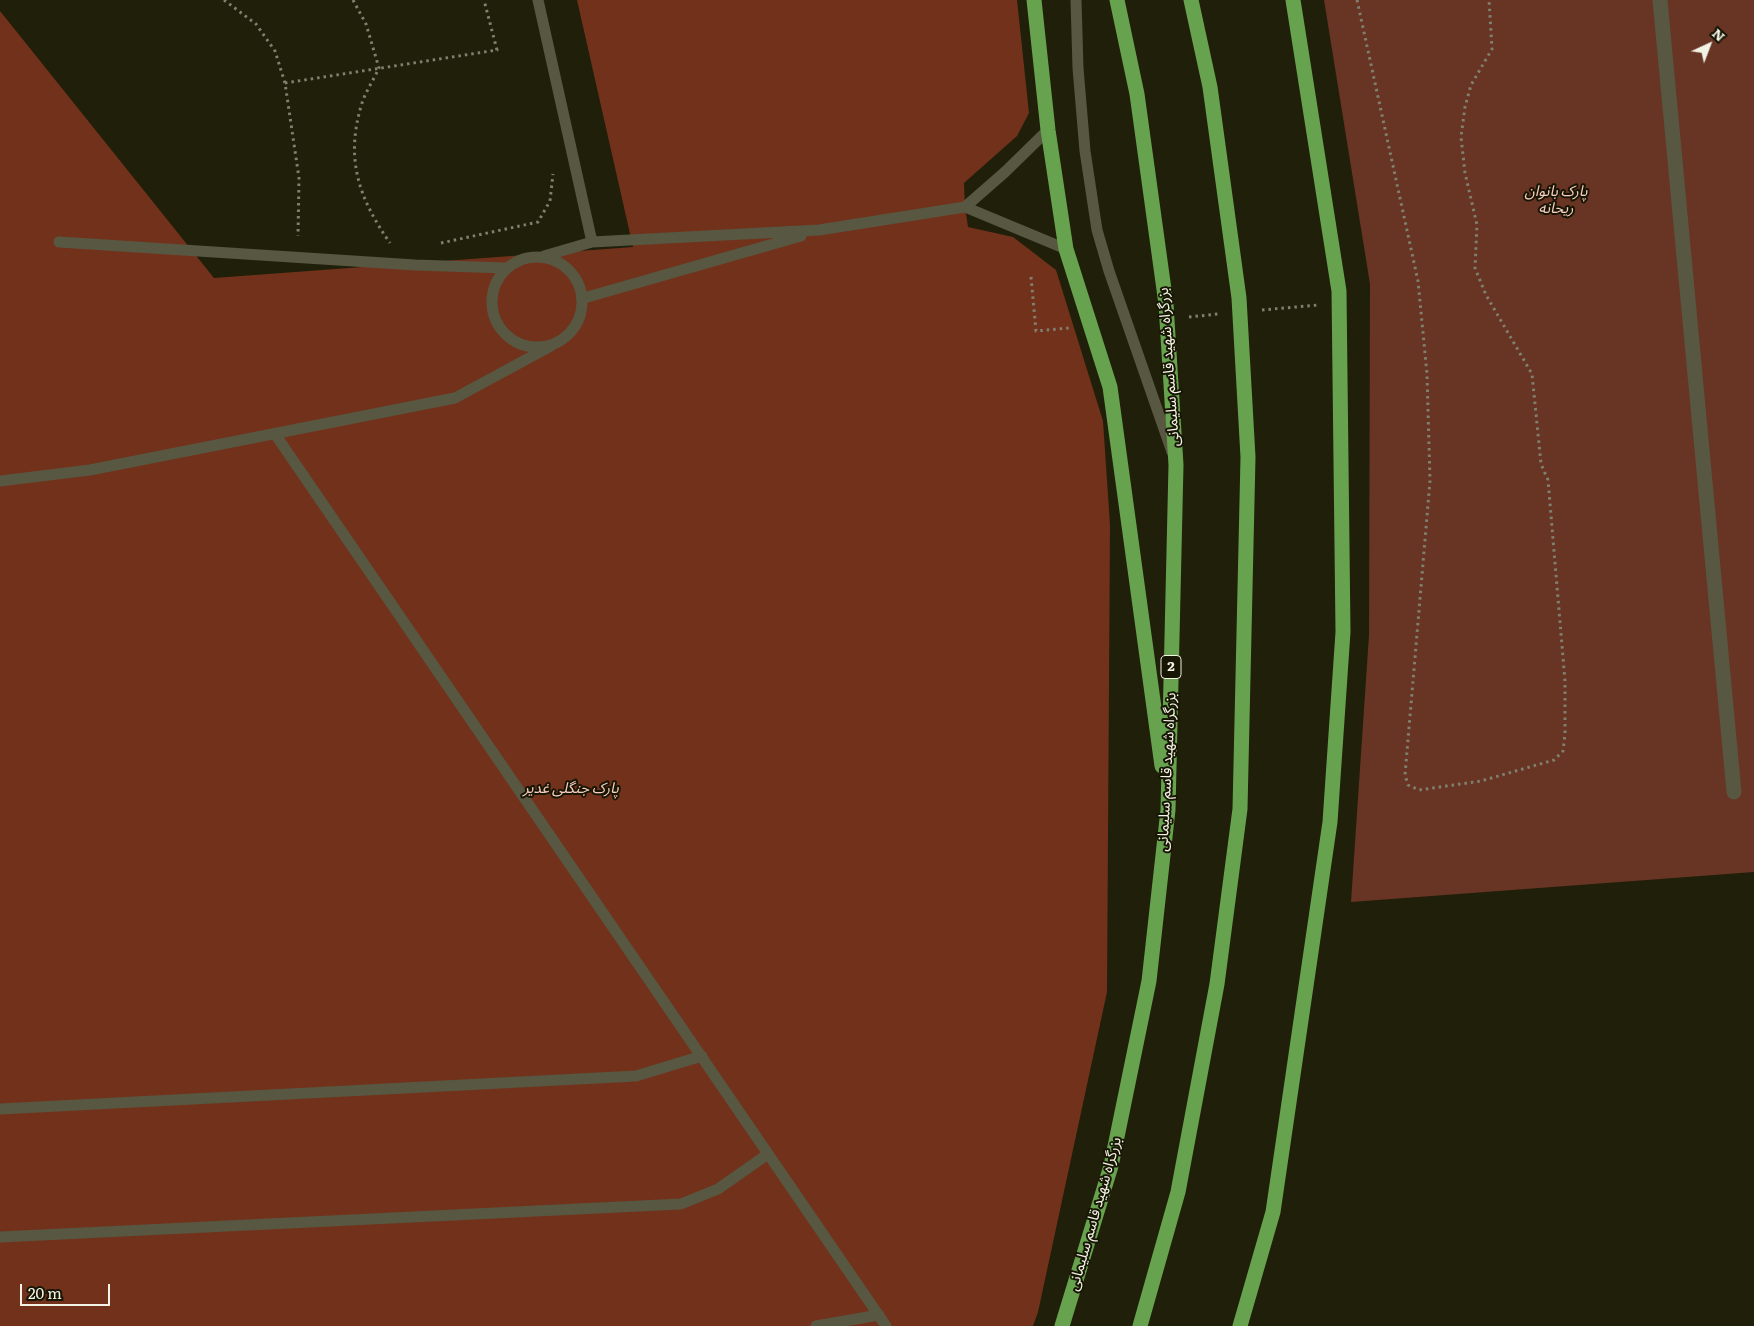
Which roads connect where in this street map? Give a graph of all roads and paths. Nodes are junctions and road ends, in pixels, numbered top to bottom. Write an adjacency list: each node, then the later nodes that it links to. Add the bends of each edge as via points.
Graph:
1 (224, 0): 14 (path, via 256,24 275,51)
2 (354, 0): 13 (path, via 366,24)
3 (484, 0): 13 (path, via 498,50)
4 (538, 0): 21 (lane)
5 (1034, 0): 15 (highway)
6 (1076, 0): 36 (lane, via 1084,141 1097,230)
7 (1117, 0): 36 (highway, بزرگراه شهید قاسم سلیمانی / 2, via 1137,94 1166,304)
8 (1191, 0): 48 (highway, via 1210,87 1239,298 1248,457 1240,809 1218,984 1178,1192)
9 (1293, 0): 49 (highway, via 1339,291 1343,632 1330,822 1274,1212)
10 (1357, 0): 11 (path, via 1418,281 1427,374 1430,481 1406,775 1408,785 1419,790 1481,781 1554,760 1563,751 1565,734 1565,681 1548,480 1541,464 1532,374 1486,295 1475,268 1478,225 1465,173 1461,137 1470,85 1492,49)
11 (1489, 0)
12 (1660, 0): 38 (street)
13 (379, 68): 14 (path); 23 (path, via 362,102 354,146 358,183 376,223)
14 (285, 83): 20 (path, via 299,178)
15 (1048, 130): 17 (lane); 24 (highway)
16 (554, 166): 22 (path, via 550,201 538,222)
17 (965, 207): 18 (lane); 24 (lane)
18 (820, 230): 21 (lane); 28 (lane)
19 (59, 242): 26 (lane)
20 (298, 242)
21 (592, 242): 25 (lane)
22 (436, 244)
23 (393, 248)
24 (1066, 249): 39 (highway, via 1110,387)
25 (544, 256): 26 (lane, via 524,257); 28 (lane, via 563,264 577,279)
26 (506, 268): 34 (lane, via 494,284 491,305 497,324 511,340 530,347)
27 (1031, 278): 33 (path, via 1036,331)
28 (584, 298): 34 (lane, via 580,318 569,336)
29 (1321, 304): 30 (path)
30 (1252, 311)
31 (1223, 314): 32 (path)
32 (1184, 317)
33 (1076, 327)
34 (551, 346): 35 (lane, via 455,398)
35 (275, 434): 37 (lane, via 90,470); 40 (lane)
36 (1176, 465): 39 (highway, بزرگراه شهید قاسم سلیمانی / 2)
37 (0, 481)
38 (1734, 792)
39 (1168, 810): 47 (highway, بزرگراه شهید قاسم سلیمانی / 2, via 1150,981 1111,1166)
40 (702, 1056): 41 (lane, via 636,1076); 42 (lane)
41 (0, 1109)
42 (768, 1154): 43 (lane, via 718,1189 681,1204); 44 (lane)
43 (0, 1237)
44 (879, 1315): 45 (lane); 46 (lane)
45 (816, 1326)
46 (886, 1326)
47 (1062, 1326)
48 (1140, 1326)
49 (1240, 1326)

